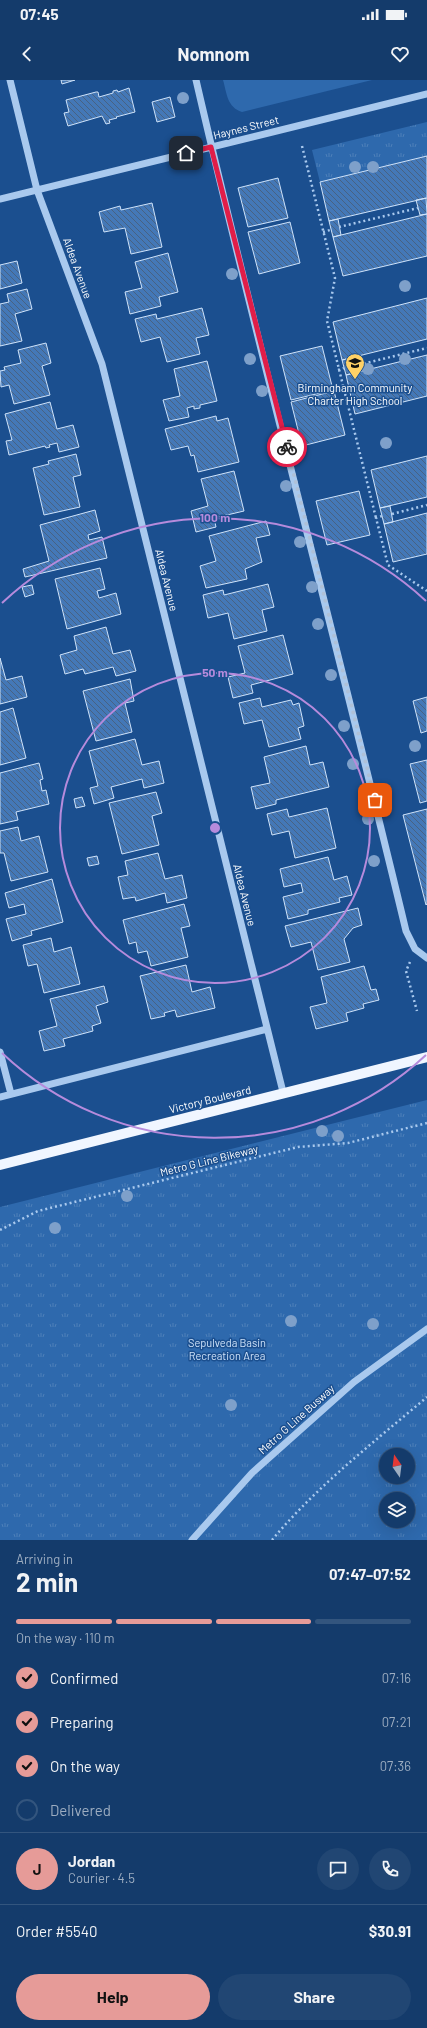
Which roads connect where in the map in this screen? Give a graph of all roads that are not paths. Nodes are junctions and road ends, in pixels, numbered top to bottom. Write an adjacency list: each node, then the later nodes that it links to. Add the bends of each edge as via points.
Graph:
1 (10, 80): 5 (street, Aldea Avenue)
2 (196, 80): 4 (street)
3 (427, 94): 4 (street, Haynes Street)
4 (211, 147): 5 (street, Haynes Street); 7 (street, via 406,931 415,949)
5 (37, 190): 6 (street, Haynes Street); 8 (street, Aldea Avenue, via 102,364)
6 (0, 199)
7 (427, 958)
8 (267, 1029): 11 (street, Aldea Avenue); 12 (street)
9 (0, 1052): 12 (street)
10 (427, 1057): 11 (main road, Victory Boulevard)
11 (283, 1092): 14 (main road, Victory Boulevard)
12 (11, 1094): 13 (street)
13 (0, 1096)
14 (0, 1165)
15 (427, 1329): 16 (street, Metro G Line Busway, via 354,1382 258,1468)
16 (192, 1540)

